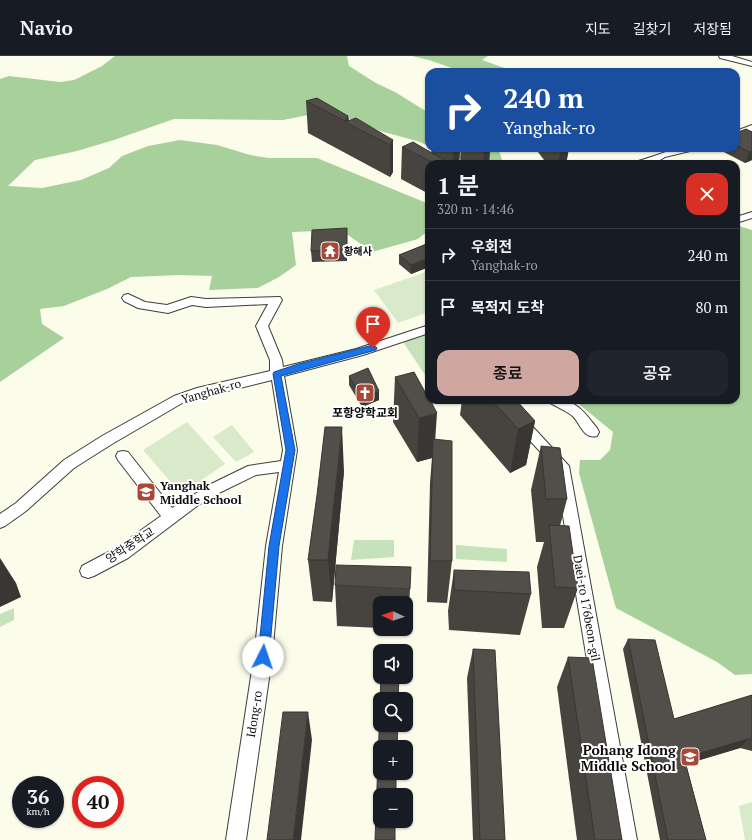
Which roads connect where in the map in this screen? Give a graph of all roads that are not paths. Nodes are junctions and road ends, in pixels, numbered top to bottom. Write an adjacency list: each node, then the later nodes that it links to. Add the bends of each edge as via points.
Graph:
1 (723, 56): 2 (street)
2 (752, 64)
3 (752, 128): 4 (street)
4 (740, 132)
5 (674, 152): 6 (street, via 662,155)
6 (658, 160)
7 (752, 215): 8 (street)
8 (740, 219)
9 (128, 298): 11 (street, Idong-ro, via 142,306 168,309 191,301 206,303 276,300 262,326 276,360)
10 (425, 330): 11 (street, Yanghak-ro, via 359,352)
11 (277, 374): 16 (street, Idong-ro, via 290,450); 18 (street, Yanghak-ro, via 179,399 69,464 21,507)
12 (504, 404): 21 (street, Daei-ro 176beon-gil, via 562,466)
13 (563, 404): 14 (street, via 576,411)
14 (592, 432)
15 (123, 456): 17 (street)
16 (288, 465): 17 (street, 양학중학교, via 252,470 192,502); 20 (street, Idong-ro, via 274,546 263,657)
17 (170, 518): 19 (street, 양학중학교, via 122,553)
18 (0, 522)
19 (88, 571)
20 (236, 840)
21 (627, 840)

